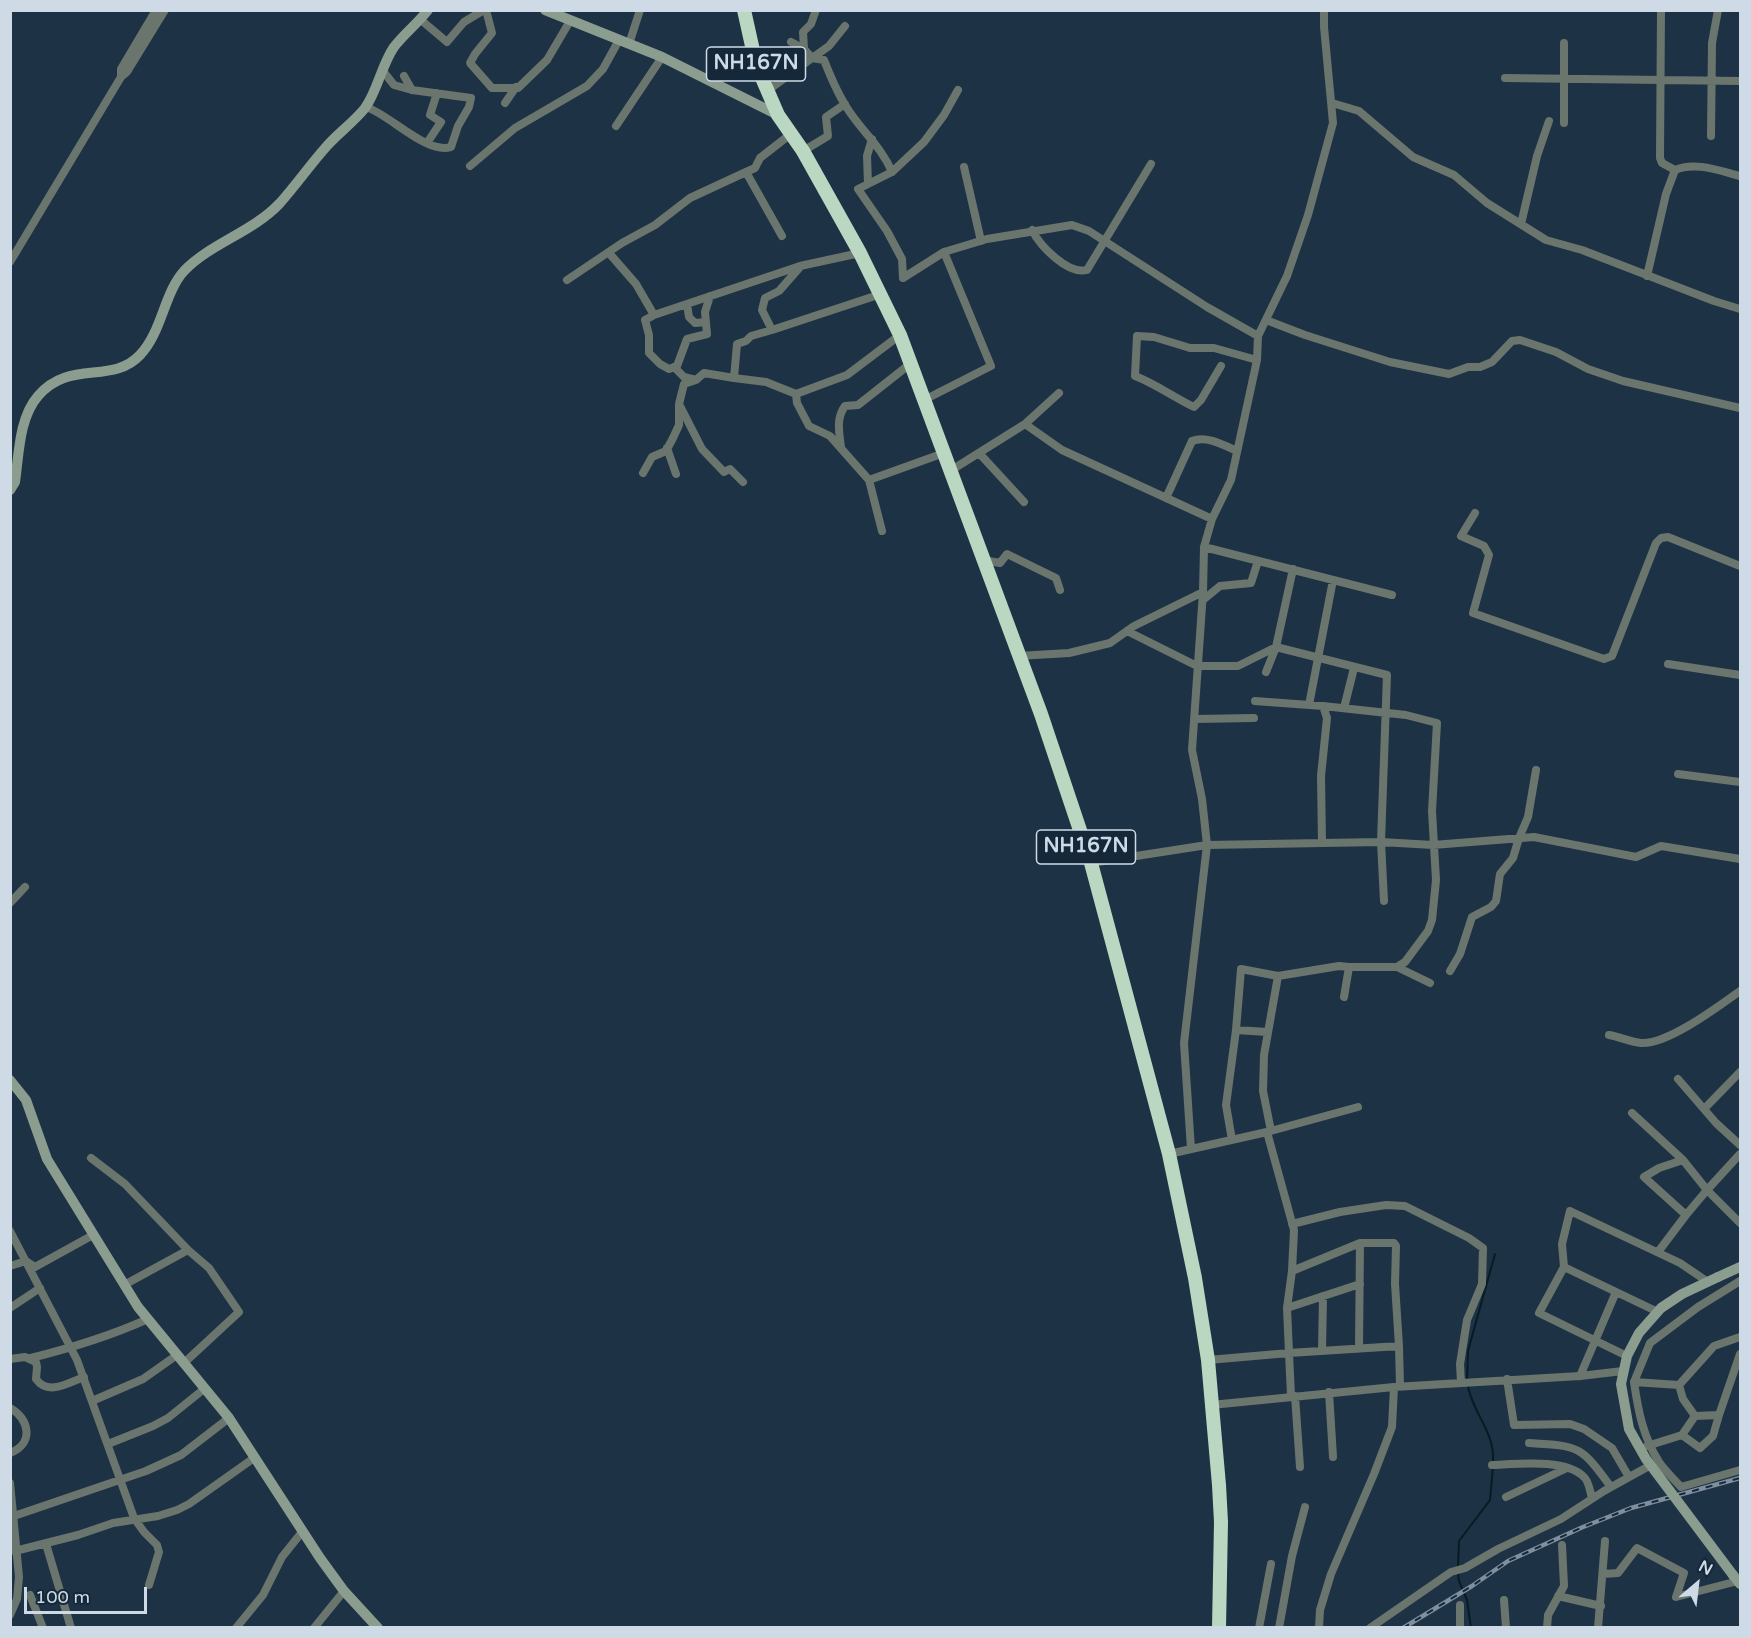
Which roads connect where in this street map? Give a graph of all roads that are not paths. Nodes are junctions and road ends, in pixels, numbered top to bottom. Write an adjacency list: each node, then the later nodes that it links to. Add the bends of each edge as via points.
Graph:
1 (156, 10): 23 (street, via 121,69)
2 (165, 10): 23 (street)
3 (428, 10): 13 (street)
4 (485, 10): 13 (street, via 464,22 447,42); 29 (street, via 492,33 470,63 492,88)
5 (545, 10): 12 (street)
6 (640, 10): 15 (street)
7 (744, 10): 32 (highway, NH167N, via 756,64)
8 (816, 10): 18 (street, via 803,32)
9 (1324, 10): 35 (street)
10 (1661, 10): 26 (street)
11 (1718, 10): 27 (street, via 1712,43)
12 (565, 16): 15 (street); 29 (street, via 547,60)
13 (421, 20): 21 (street, via 394,47)
14 (845, 26): 20 (street, via 829,46)
15 (624, 42): 19 (street); 48 (street, via 587,86 515,128)
16 (791, 42): 18 (street)
17 (1564, 43): 25 (street)
18 (804, 49): 20 (street)
19 (662, 57): 38 (street); 41 (street)
20 (812, 58): 32 (street); 36 (street, via 824,60)
21 (383, 71): 30 (street, via 394,85); 37 (street)
22 (404, 76): 30 (street)
23 (121, 77): 63 (street)
24 (1505, 78): 25 (street)
25 (1562, 79): 26 (street); 40 (street)
26 (1660, 80): 27 (street); 50 (street, via 1660,158)
27 (1712, 81): 28 (street); 43 (street)
28 (1740, 81)
29 (516, 87): 34 (street)
30 (412, 90): 33 (street)
31 (958, 90): 52 (street, via 924,142)
32 (767, 91): 38 (highway, NH167N)
33 (437, 93): 45 (street, via 430,115 441,122); 45 (street, via 471,99 451,147)
34 (505, 103)
35 (1332, 103): 55 (street, via 1359,111 1413,157 1454,175); 72 (street, via 1333,123 1308,215 1287,276)
36 (845, 104): 44 (street); 46 (street, via 826,117 828,136)
37 (366, 107): 45 (street); 99 (street, via 262,219 182,273 149,344 139,356 127,366 113,370 62,377 40,394 26,419 15,482)
38 (778, 115): 42 (highway, NH167N)
39 (1549, 121): 55 (street)
40 (1564, 123)
41 (616, 126)
42 (792, 133): 46 (highway, NH167N); 51 (street)
43 (1711, 136)
44 (872, 139): 52 (street); 54 (street, via 867,156)
45 (427, 143)
46 (803, 151): 62 (highway, NH167N)
47 (1151, 165): 59 (street)
48 (470, 166)
49 (964, 167): 58 (street)
50 (1675, 170): 53 (street, via 1701,167); 65 (street)
51 (746, 172): 57 (street); 61 (street, via 690,198)
52 (892, 172): 54 (street)
53 (1740, 176)
54 (868, 184): 60 (street, via 858,189 902,259 903,278)
55 (1521, 225): 65 (street, via 1546,240)
56 (1032, 230): 58 (street); 59 (street, via 1080,226); 59 (street, via 1047,252 1081,271 1087,270)
57 (782, 236)
58 (981, 241): 60 (street)
59 (1105, 241): 76 (street)
60 (944, 252): 85 (street, via 991,366)
61 (609, 253): 66 (street); 71 (street, via 636,284)
62 (860, 253): 64 (street); 67 (highway, NH167N)
63 (10, 262)
64 (800, 266): 68 (street); 74 (street, via 779,291 765,298 762,310)
65 (1647, 276): 70 (street)
66 (567, 280)
67 (881, 294): 74 (street); 75 (highway, NH167N)
68 (710, 296): 69 (street); 73 (street)
69 (687, 304): 71 (street); 73 (street, via 689,317 695,323)
70 (1740, 309)
71 (654, 315): 80 (street, via 645,320 649,353 660,364 669,369)
72 (1266, 320): 76 (street); 87 (street, via 1390,362 1449,374 1487,365 1512,341 1520,340 1623,381)
73 (706, 322): 80 (street, via 708,334 687,339)
74 (772, 330): 81 (street, via 737,344)
75 (900, 335): 78 (highway, NH167N); 84 (street, via 847,375)
76 (1258, 336): 77 (street)
77 (1257, 360): 79 (street, via 1214,348 1190,348 1137,336 1135,376 1194,406); 91 (street)
78 (910, 364): 85 (highway, NH167N); 89 (street, via 858,405 845,406 840,412)
79 (1221, 366)
80 (674, 367): 82 (street, via 684,377)
81 (734, 378): 82 (street, via 704,373); 84 (street, via 766,382)
82 (696, 380): 86 (street, via 684,384)
83 (1059, 393): 88 (street)
84 (796, 394): 89 (street, via 809,426 830,436)
85 (924, 400): 92 (highway, NH167N)
86 (679, 404): 90 (street, via 679,425); 98 (street, via 702,449 724,472 730,470)
87 (1740, 408)
88 (1025, 424): 93 (street); 100 (street, via 1062,450)
89 (841, 447): 97 (street)
90 (668, 448): 95 (street, via 652,457); 96 (street)
91 (1237, 451): 100 (street, via 1213,441 1195,439); 103 (street, via 1231,480)
92 (944, 453): 94 (highway, NH167N); 97 (street)
93 (979, 453): 94 (street); 101 (street)
94 (950, 471): 106 (highway, NH167N)
95 (643, 473)
96 (676, 474)
97 (870, 480): 104 (street)
98 (743, 482)
99 (10, 490)
100 (1166, 498): 103 (street)
101 (1024, 502)
102 (1475, 513): 108 (street, via 1461,536 1484,546 1489,555 1473,613 1604,660 1612,656 1661,538 1668,537)
103 (1212, 519): 105 (street)
104 (882, 531)
105 (1204, 547): 107 (street); 113 (street)
106 (983, 560): 111 (street, via 1000,563 1007,554 1056,578); 116 (highway, NH167N)
107 (1258, 561): 109 (street); 113 (street, via 1251,584 1220,586)
108 (1740, 566)
109 (1293, 569): 110 (street); 115 (street)
110 (1333, 579): 112 (street); 117 (street)
111 (1060, 590)
112 (1392, 595)
113 (1203, 596): 114 (street); 119 (street)
114 (1127, 631): 116 (street, via 1110,643 1070,653); 119 (street)
115 (1276, 647): 117 (street); 119 (street, via 1238,666); 121 (street)
116 (1018, 656): 139 (highway, NH167N)
117 (1317, 657): 120 (street); 124 (street)
118 (1668, 664): 122 (street)
119 (1197, 666): 129 (street)
120 (1354, 668): 126 (street); 127 (street, via 1387,675)
121 (1266, 672)
122 (1740, 675)
123 (1255, 701): 124 (street)
124 (1309, 705): 125 (street)
125 (1323, 706): 126 (street); 135 (street, via 1327,718 1321,776)
126 (1344, 708): 127 (street)
127 (1387, 713): 134 (street); 137 (street, via 1437,723)
128 (1254, 718): 129 (street)
129 (1194, 719): 136 (street, via 1192,750)
130 (1536, 770): 133 (street, via 1528,817)
131 (1678, 774): 132 (street)
132 (1740, 782)
133 (1519, 838): 137 (street); 138 (street, via 1534,837 1636,857 1661,846); 145 (street, via 1513,858 1500,874 1496,901 1472,917)
134 (1381, 842): 135 (street); 137 (street); 141 (street)
135 (1322, 843): 136 (street)
136 (1207, 845): 139 (street); 162 (street, via 1184,1043)
137 (1433, 845): 144 (street, via 1436,880 1432,920 1405,962)
138 (1740, 860)
139 (1091, 863): 163 (highway, NH167N)
140 (25, 887): 142 (street)
141 (1384, 901)
142 (10, 903)
143 (1349, 967): 144 (street); 146 (street); 149 (street)
144 (1397, 967): 147 (street)
145 (1450, 971)
146 (1278, 976): 150 (street, via 1241,969); 151 (street)
147 (1430, 983)
148 (1740, 991): 152 (street, via 1656,1042 1641,1043)
149 (1344, 997)
150 (1236, 1030): 151 (street); 160 (street, via 1226,1105)
151 (1267, 1032): 159 (street, via 1263,1091)
152 (1609, 1035)
153 (1740, 1072): 157 (street)
154 (1678, 1079): 157 (street)
155 (10, 1080): 172 (street, via 26,1100 47,1159)
156 (1358, 1107): 159 (street)
157 (1704, 1109): 161 (street)
158 (1632, 1113): 166 (street)
159 (1269, 1131): 160 (street); 169 (street)
160 (1232, 1140): 162 (street)
161 (1740, 1145)
162 (1191, 1149): 163 (street)
163 (1169, 1154): 203 (highway, NH167N)
164 (1740, 1154): 167 (street)
165 (91, 1158): 174 (street, via 124,1184)
166 (1683, 1160): 167 (street); 168 (street, via 1644,1178)
167 (1707, 1190): 168 (street); 170 (street)
168 (1686, 1215): 175 (street)
169 (1292, 1224): 180 (street); 210 (street, via 1352,1210 1405,1206 1483,1248 1482,1284 1467,1320)
170 (1740, 1224)
171 (10, 1231): 176 (street)
172 (93, 1235): 176 (street, via 35,1267); 184 (street)
173 (1360, 1242): 180 (street); 183 (street); 194 (street, via 1395,1244)
174 (188, 1250): 184 (street); 202 (street, via 209,1268 239,1312)
175 (1658, 1252): 178 (street, via 1570,1211 1562,1244); 181 (street)
176 (26, 1261): 177 (street); 185 (street)
177 (10, 1266)
178 (1564, 1267): 186 (street); 193 (street, via 1539,1313)
179 (1740, 1267): 181 (street)
180 (1292, 1271): 189 (street)
181 (1713, 1280): 190 (street, bridge, via 1682,1294)
182 (1740, 1281): 209 (street, via 1650,1343)
183 (1360, 1284): 187 (street); 196 (street)
184 (124, 1285): 191 (street)
185 (40, 1288): 188 (street); 195 (street)
186 (1616, 1292): 190 (street); 193 (street)
187 (1323, 1296): 189 (street); 197 (street)
188 (10, 1308)
189 (1287, 1308): 198 (street)
190 (1658, 1312): 199 (street, bridge, via 1639,1333)
191 (147, 1318): 195 (street); 202 (street)
192 (1740, 1337): 211 (street, via 1714,1346)
193 (1595, 1341): 199 (street); 206 (street)
194 (1399, 1346): 196 (street); 212 (street)
195 (71, 1348): 201 (street); 207 (street)
196 (1359, 1348): 197 (street)
197 (1322, 1351): 198 (street)
198 (1289, 1353): 203 (street); 215 (street)
199 (1627, 1356): 205 (street, bridge)
200 (11, 1357): 201 (street)
201 (31, 1358): 207 (street, via 38,1367 36,1379 45,1388)
202 (180, 1359): 213 (street); 216 (street)
203 (1208, 1360): 217 (highway, NH167N)
204 (1740, 1360): 219 (street)
205 (1623, 1371): 206 (street); 225 (street, bridge, via 1621,1384 1629,1429)
206 (1580, 1376): 208 (street)
207 (84, 1377): 216 (street)
208 (1507, 1379): 210 (street); 234 (street, via 1514,1425 1570,1424 1584,1429 1612,1448)
209 (1634, 1382): 211 (street); 225 (street)
210 (1461, 1383): 212 (street)
211 (1679, 1385): 220 (street)
212 (1397, 1387): 214 (street); 267 (street, via 1392,1427 1331,1574)
213 (204, 1389): 221 (street); 224 (street, via 168,1418)
214 (1329, 1392): 215 (street); 227 (street)
215 (1293, 1396): 217 (street); 231 (street)
216 (92, 1401): 224 (street)
217 (1211, 1405): 264 (highway, NH167N, via 1221,1522)
218 (10, 1408): 226 (street, via 24,1418 27,1429 22,1445)
219 (1719, 1415): 220 (street); 222 (street, via 1713,1436 1700,1448)
220 (1695, 1416): 222 (street)
221 (229, 1418): 228 (street); 235 (street, via 181,1455)
222 (1682, 1435): 225 (street)
223 (1529, 1443): 237 (street, via 1576,1450 1592,1461)
224 (108, 1444): 235 (street)
225 (1645, 1447): 230 (street, bridge); 233 (street, via 1681,1487)
226 (10, 1453)
227 (1333, 1457)
228 (254, 1458): 242 (street, via 189,1504 158,1516); 243 (street)
229 (1491, 1465): 232 (street, via 1549,1463)
230 (1651, 1465): 234 (street); 250 (street, bridge)
231 (1300, 1467)
232 (1567, 1468): 238 (street); 239 (street, via 1586,1478)
233 (1740, 1470)
234 (1629, 1477): 237 (street)
235 (121, 1480): 241 (street); 242 (street)
236 (10, 1483): 241 (street)
237 (1611, 1487): 239 (street)
238 (1506, 1497)
239 (1592, 1498): 268 (street, via 1562,1519 1451,1572)
240 (1305, 1507): 266 (street)
241 (14, 1516): 247 (street)
242 (134, 1518): 245 (street); 251 (street, via 159,1552)
243 (302, 1532): 252 (street); 261 (street, via 282,1557 263,1595)
244 (1605, 1541): 249 (street)
245 (46, 1544): 247 (street); 260 (street)
246 (1562, 1545): 254 (street, via 1564,1586)
247 (13, 1551): 258 (street, via 19,1577 17,1599)
248 (1271, 1564): 265 (street)
249 (1603, 1574): 250 (street, via 1618,1573 1637,1548 1684,1573 1676,1597); 257 (street)
250 (1737, 1580)
251 (149, 1585)
252 (344, 1591): 262 (street); 263 (street)
253 (30, 1595): 259 (street)
254 (1558, 1596): 257 (street); 271 (street, via 1548,1614)
255 (1504, 1600): 270 (street)
256 (1460, 1605): 269 (street)
257 (1601, 1606): 272 (street)
258 (10, 1615)
259 (43, 1628)
260 (71, 1628)
261 (236, 1628)
262 (314, 1628)
263 (378, 1628)
264 (1220, 1628)
265 (1259, 1628)
266 (1279, 1628)
267 (1319, 1628)
268 (1370, 1628)
269 (1460, 1628)
270 (1506, 1628)
271 (1547, 1628)
272 (1598, 1628)

